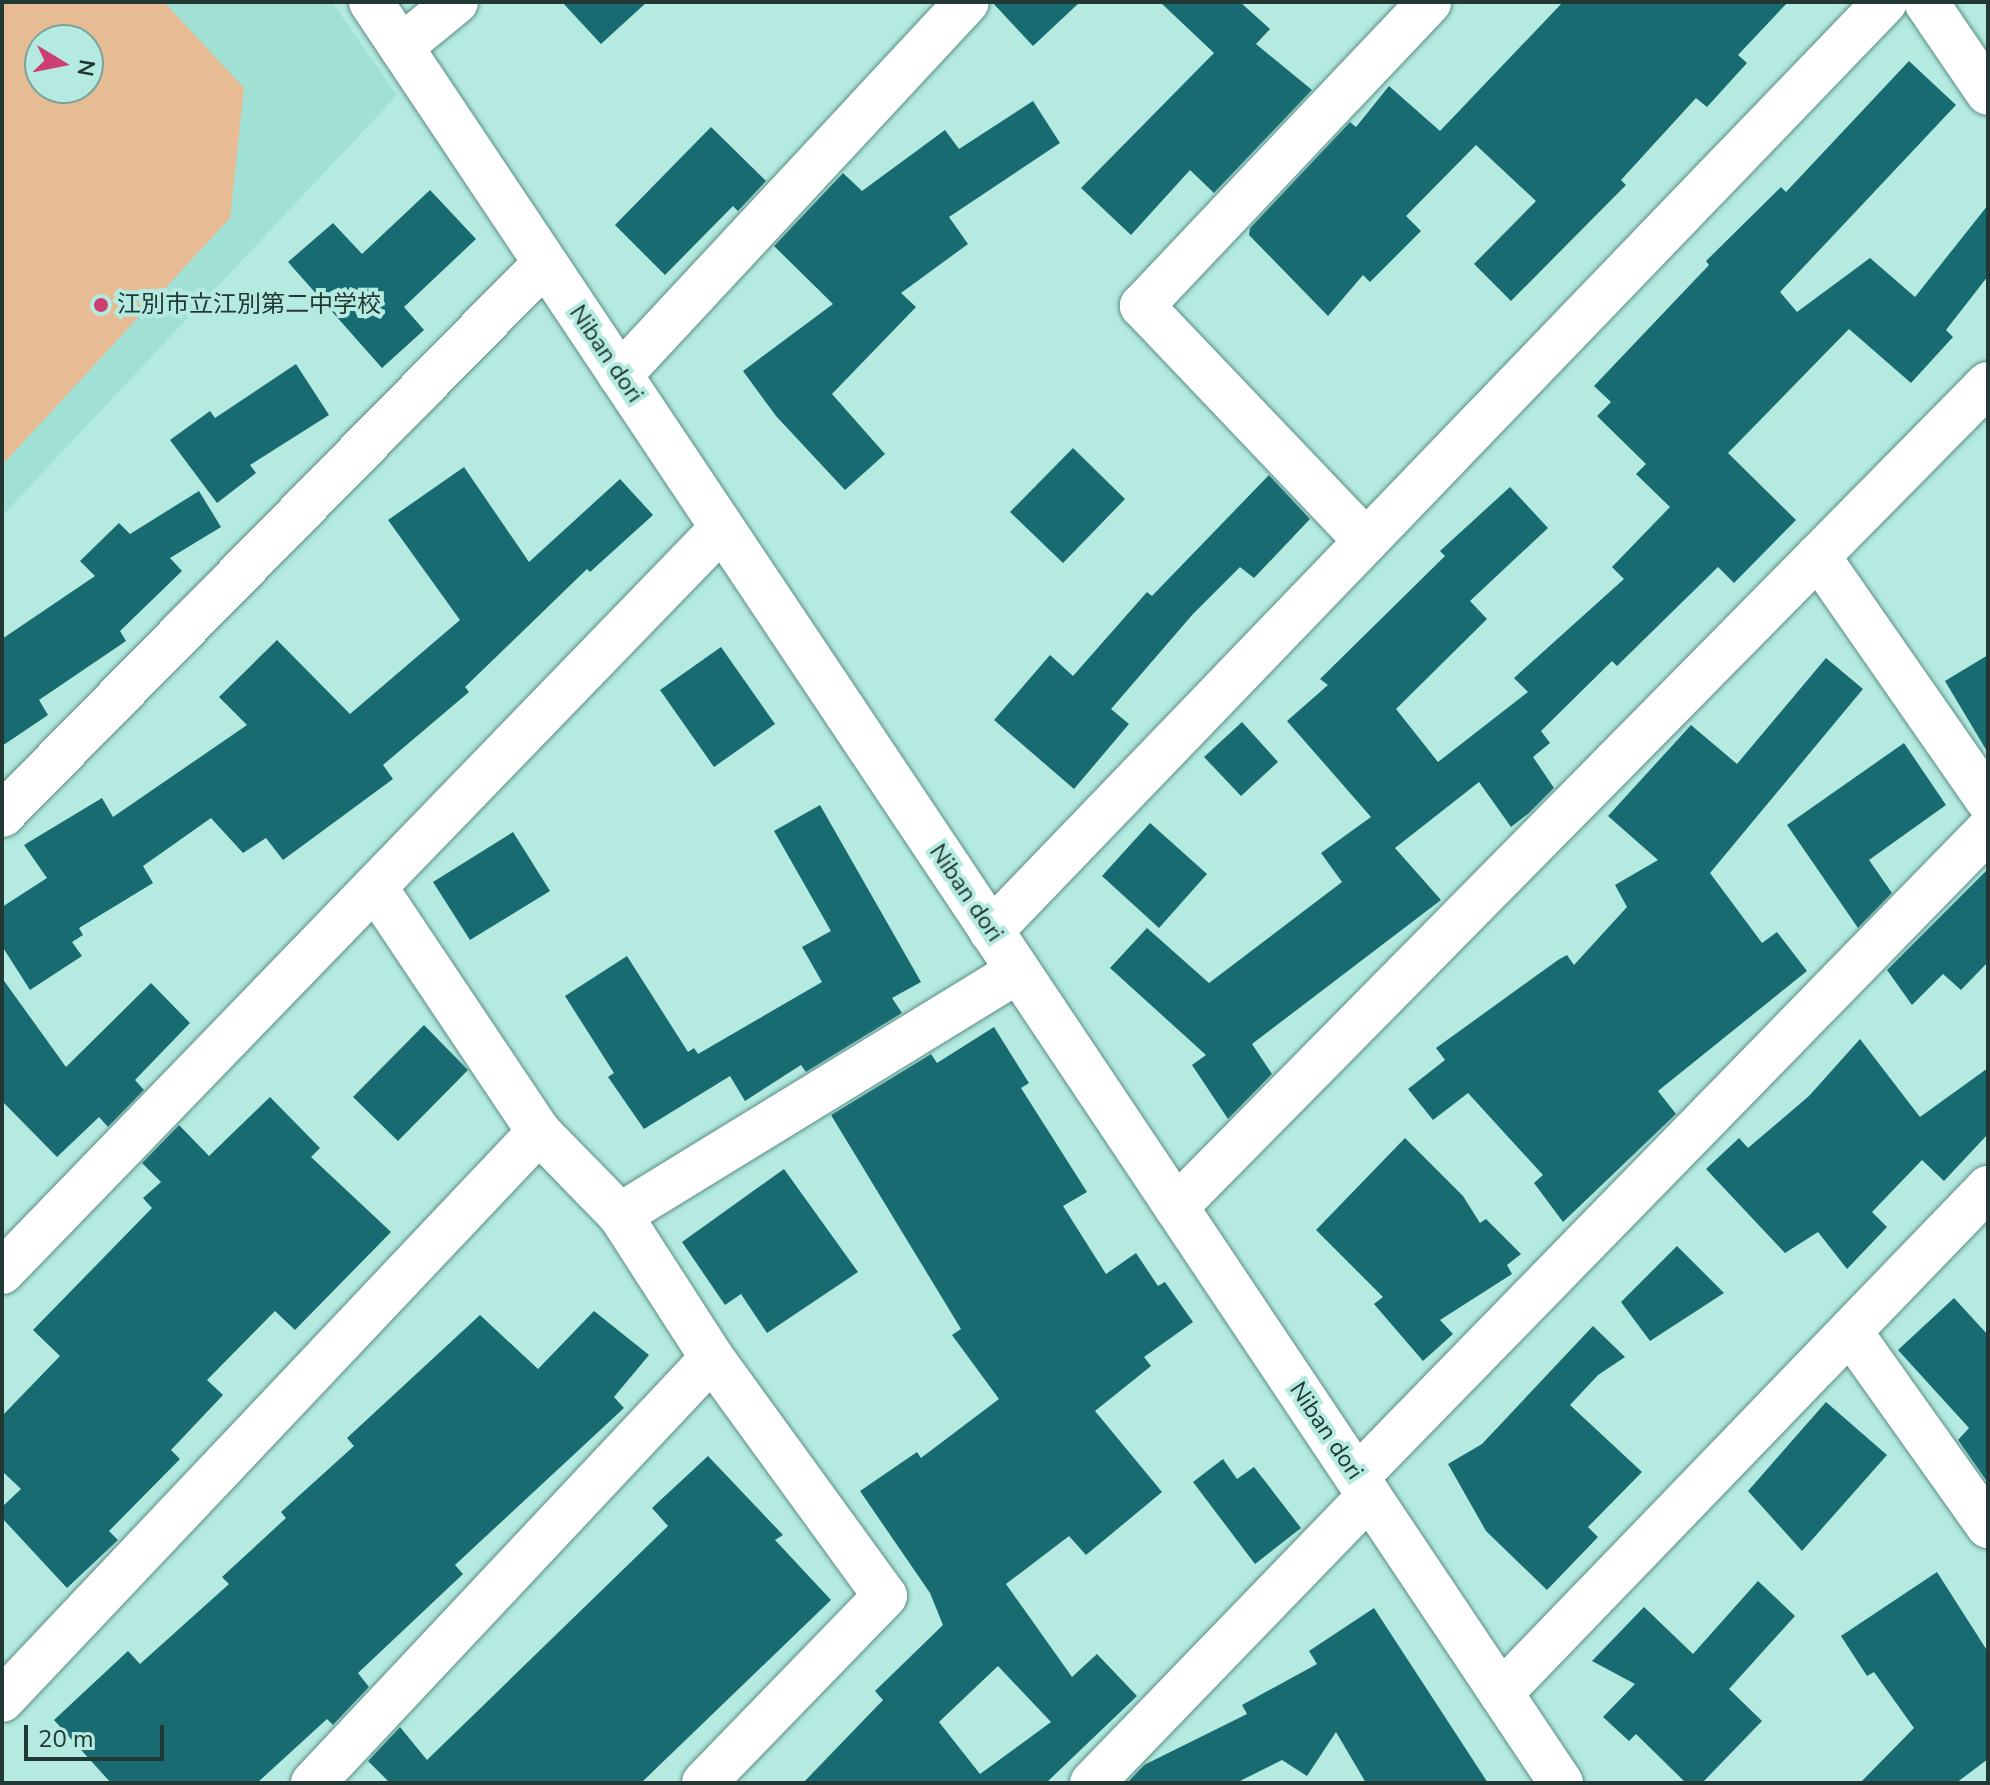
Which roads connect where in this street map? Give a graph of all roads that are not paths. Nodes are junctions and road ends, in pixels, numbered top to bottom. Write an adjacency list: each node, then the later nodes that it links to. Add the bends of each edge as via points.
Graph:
1 (371, 2): 7 (street, Niban dori)
2 (456, 2): 7 (street)
3 (967, 2): 10 (street)
4 (1429, 2): 13 (street, via 1142,306)
5 (1885, 2): 13 (street)
6 (1926, 2): 8 (street)
7 (401, 47): 9 (street, Niban dori)
8 (1988, 93)
9 (545, 263): 10 (street, Niban dori); 16 (street)
10 (620, 375): 12 (street, Niban dori)
11 (1988, 384): 14 (street)
12 (722, 528): 18 (street); 19 (street, Niban dori)
13 (1366, 541): 19 (street)
14 (1818, 556): 15 (street); 23 (street)
15 (1988, 801)
16 (2, 815)
17 (1988, 830): 28 (street)
18 (375, 887): 21 (street); 25 (street)
19 (991, 931): 20 (street, Niban dori)
20 (1018, 971): 23 (street, Niban dori); 24 (street)
21 (539, 1132): 24 (street); 31 (street)
22 (1988, 1188): 26 (street)
23 (1176, 1207): 28 (street, Niban dori)
24 (620, 1215): 27 (street)
25 (2, 1272)
26 (1851, 1333): 29 (street); 30 (street)
27 (712, 1358): 33 (street); 34 (street, via 885,1596)
28 (1363, 1486): 30 (street, Niban dori); 35 (street)
29 (1988, 1526)
30 (1501, 1693): 32 (street, Niban dori)
31 (2, 1700)
32 (1541, 1774)
33 (313, 1783)
34 (704, 1783)
35 (1092, 1783)

